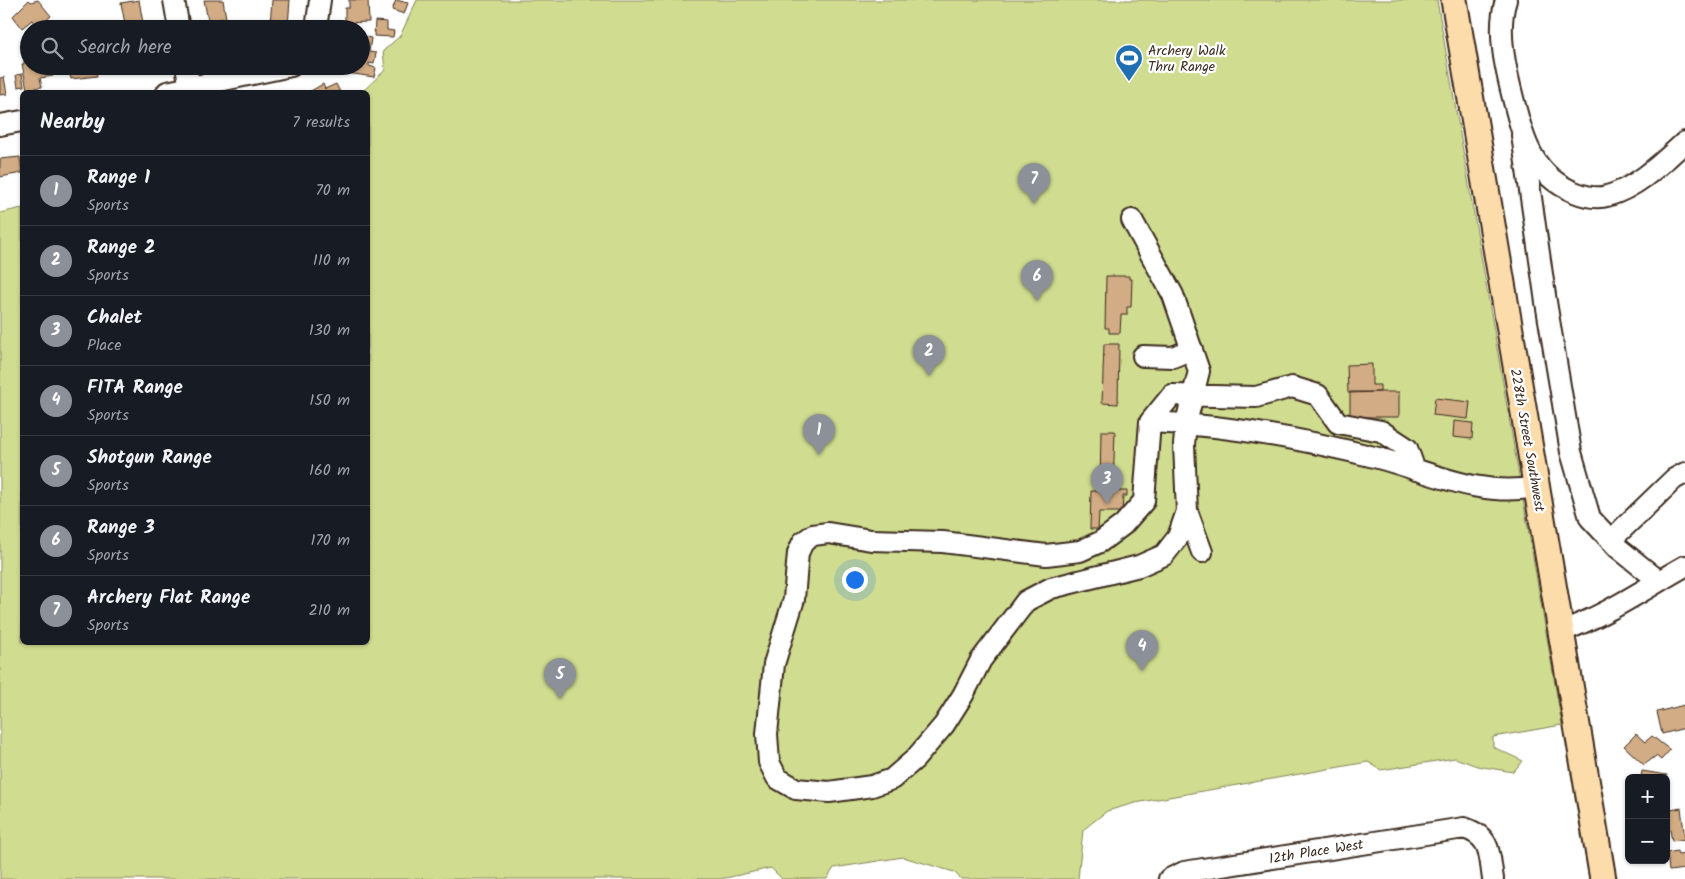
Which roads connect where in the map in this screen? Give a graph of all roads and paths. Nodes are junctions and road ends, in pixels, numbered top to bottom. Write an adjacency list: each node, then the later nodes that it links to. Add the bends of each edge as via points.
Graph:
1 (174, 0): 5 (street)
2 (320, 0): 6 (street)
3 (1454, 0): 23 (main road, 228th Street Southwest)
4 (1506, 0): 13 (street, via 1502,32 1511,92)
5 (177, 20)
6 (317, 20)
7 (188, 75): 9 (street)
8 (250, 75): 9 (street)
9 (190, 88): 10 (street)
10 (178, 90)
11 (20, 121): 12 (street)
12 (0, 125)
13 (1522, 135): 14 (street, via 1538,166 1557,185 1584,196 1606,197 1631,186); 25 (street, via 1570,452 1590,518)
14 (1685, 142)
15 (1132, 220): 16 (street, via 1173,295)
16 (1192, 349): 17 (street, via 1172,357); 18 (street, via 1199,372)
17 (1143, 356)
18 (1194, 396): 19 (street, via 1172,395); 20 (street); 21 (street, via 1256,397 1292,387 1318,395 1338,423 1381,431 1407,448)
19 (1150, 422): 20 (street); 24 (street, via 1144,501 1123,525 1100,542 1080,551 1046,555 942,542 872,540 828,533 813,535 803,542 798,553 794,599 774,664 767,734 769,762 777,778 796,789 829,792 872,786 892,779 915,759 944,725 981,660 1026,601 1051,588 1138,566 1164,555 1178,538)
20 (1186, 423): 21 (street, via 1333,448); 24 (street)
21 (1415, 470): 23 (street, via 1452,482 1495,490)
22 (1685, 473): 25 (street, via 1674,479)
23 (1536, 487): 29 (main road, 228th Street Southwest)
24 (1187, 512): 26 (street)
25 (1611, 540): 28 (street)
26 (1202, 552)
27 (1685, 566): 28 (street)
28 (1659, 581): 29 (street, via 1591,621)
29 (1562, 631): 32 (main road, 228th Street Southwest)
30 (1169, 879): 31 (street, 12th Place West, via 1184,872 1464,828 1477,832 1488,844)
31 (1493, 879)
32 (1603, 879)

